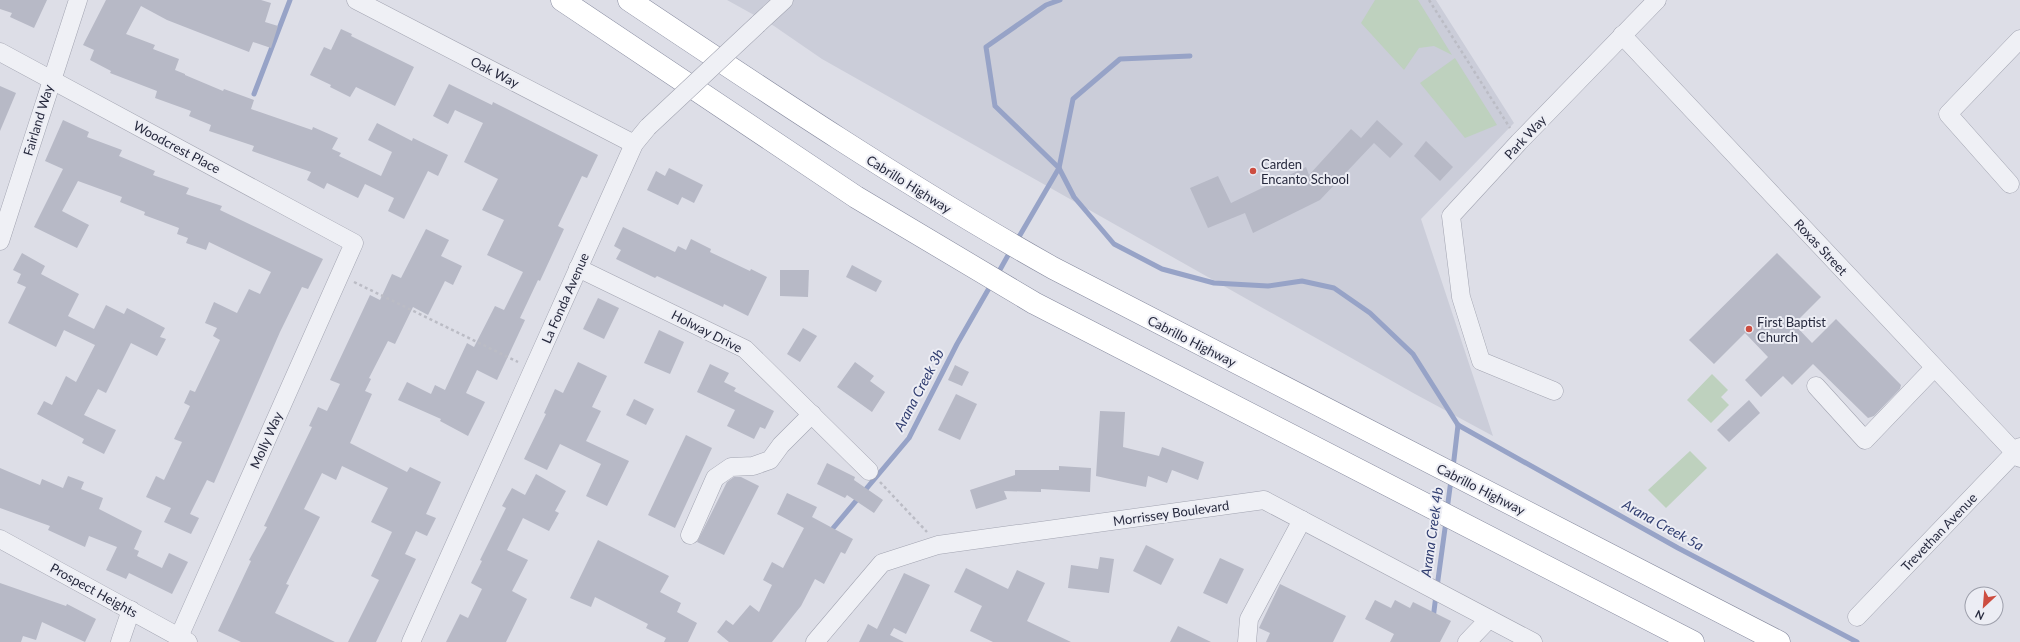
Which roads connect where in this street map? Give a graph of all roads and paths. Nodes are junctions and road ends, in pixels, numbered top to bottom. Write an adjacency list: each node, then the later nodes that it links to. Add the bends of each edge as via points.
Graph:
1 (78, 0): 11 (street, Fairland Way)
2 (356, 0): 13 (street, Oak Way)
3 (562, 0): 40 (highway, via 856,197 1034,303)
4 (629, 0): 41 (highway, Cabrillo Highway, via 874,163 1052,268)
5 (1429, 0): 12 (path)
6 (1657, 0): 8 (street, Park Way)
7 (780, 1): 13 (street, La Fonda Avenue, bridge, via 648,127)
8 (1622, 35): 12 (street, Park Way); 19 (street, Roxas Street)
9 (2020, 39): 14 (street, via 1948,114)
10 (0, 52): 11 (street, Woodcrest Place)
11 (51, 79): 15 (street, Fairland Way); 16 (street, Woodcrest Place)
12 (1519, 142): 22 (street, Park Way, via 1451,216 1461,297 1481,361)
13 (634, 144): 17 (street, La Fonda Avenue)
14 (2010, 184)
15 (0, 241)
16 (354, 243): 18 (street, Molly Way)
17 (578, 268): 20 (street, La Fonda Avenue); 23 (street, Holway Drive, via 745,349)
18 (339, 275): 20 (path); 33 (street, Molly Way)
19 (1934, 368): 21 (street, via 1865,440); 24 (street, Roxas Street)
20 (533, 369): 35 (street, La Fonda Avenue)
21 (1816, 386)
22 (1554, 391)
23 (812, 414): 25 (street, Holway Drive); 27 (street, via 770,460 753,466 731,467 715,478)
24 (2018, 452): 31 (street, Trevethan Avenue)
25 (869, 471): 29 (path)
26 (1302, 520): 29 (street, Morrissey Boulevard, via 1264,500); 32 (street, Morrissey Boulevard); 37 (street, via 1249,619)
27 (690, 535)
28 (0, 539): 30 (street, Prospect Heights)
29 (938, 545): 36 (street, Morrissey Boulevard, via 882,563)
30 (131, 610): 33 (street, Prospect Heights); 34 (street)
31 (1857, 617)
32 (1489, 619): 38 (street); 39 (street, Morrissey Boulevard)
33 (184, 640)
34 (120, 642)
35 (411, 642)
36 (815, 642)
37 (1247, 642)
38 (1467, 642)
39 (1533, 642)
40 (1693, 642)
41 (1779, 642)

